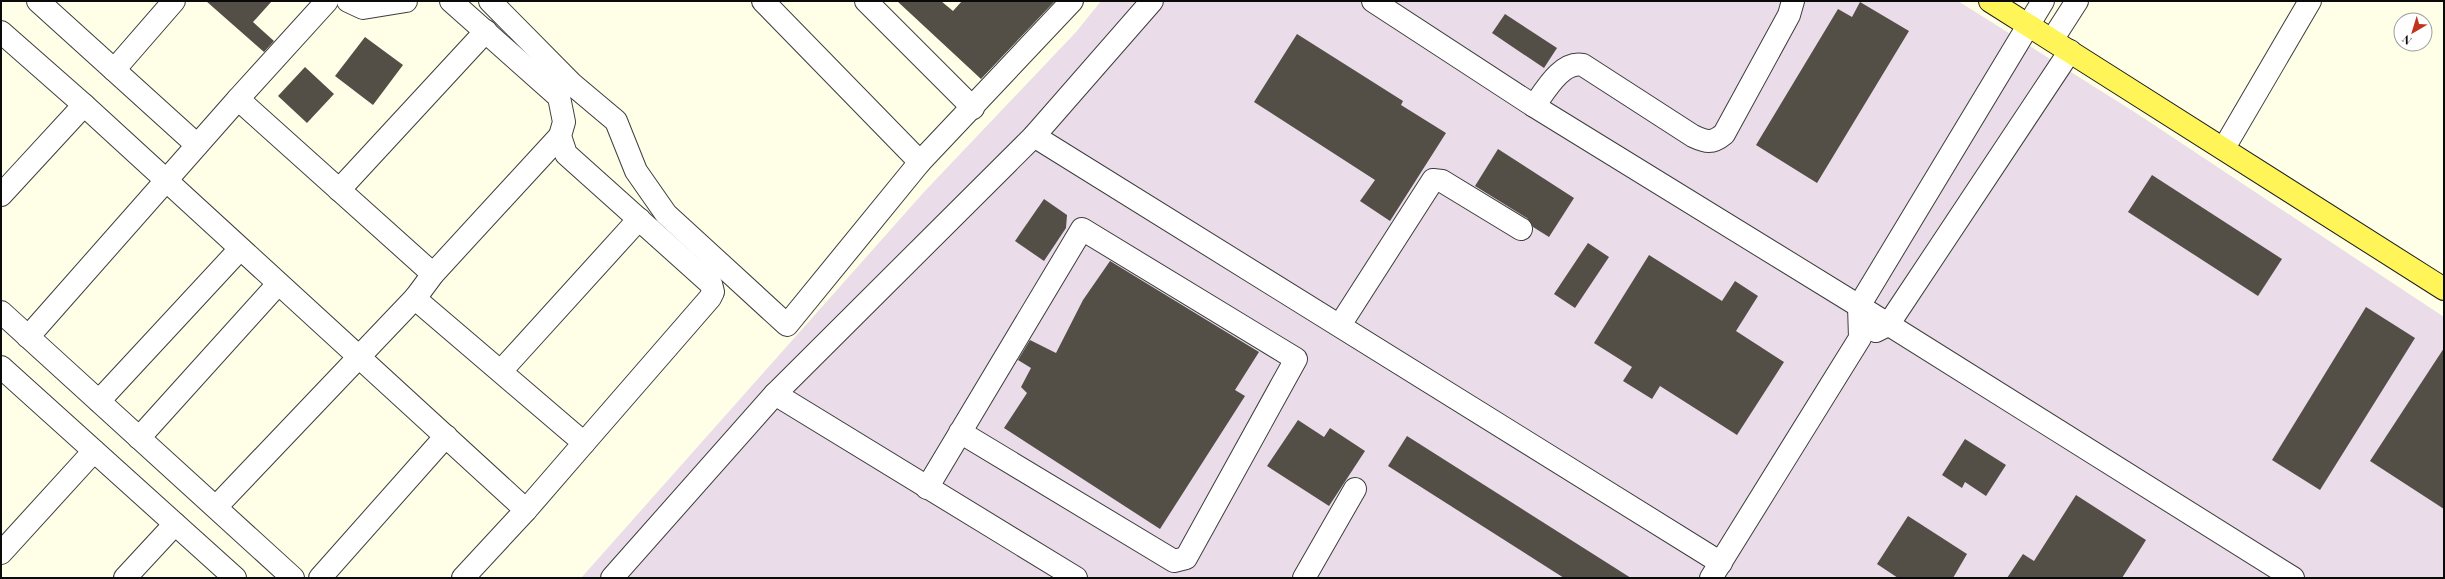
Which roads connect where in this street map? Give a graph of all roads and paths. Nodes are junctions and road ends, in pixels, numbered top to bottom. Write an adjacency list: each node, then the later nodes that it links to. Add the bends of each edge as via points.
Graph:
1 (38, 1): 22 (street)
2 (174, 1): 22 (street)
3 (327, 1): 23 (street)
4 (348, 1): 5 (street, via 363,8)
5 (406, 1)
6 (451, 1): 19 (street)
7 (490, 1): 31 (street, via 572,84 616,121 636,171 666,214 787,325)
8 (763, 1): 31 (street)
9 (866, 1): 26 (street)
10 (1072, 1): 26 (street)
11 (1152, 1): 28 (street)
12 (1373, 1): 25 (street)
13 (1793, 1): 25 (street, via 1789,15 1732,120 1724,134 1716,140 1706,142 1693,136 1583,65 1576,63 1558,76)
14 (1990, 1): 18 (main road)
15 (2043, 1): 18 (street)
16 (2076, 1): 21 (street)
17 (2310, 1): 30 (street)
18 (2028, 25): 21 (main road); 42 (street)
19 (486, 31): 27 (street, via 559,97 564,122); 33 (street)
20 (1, 32): 24 (street)
21 (2061, 45): 30 (main road); 45 (street)
22 (114, 70): 29 (street)
23 (238, 99): 29 (street); 33 (street)
24 (84, 105): 32 (street); 34 (street)
25 (1534, 106): 42 (street)
26 (972, 108): 31 (street)
27 (560, 136): 35 (street, via 566,154); 38 (street)
28 (1034, 136): 44 (street); 51 (street)
29 (197, 145): 32 (street)
30 (2224, 148): 40 (main road)
31 (920, 162)
32 (167, 181): 37 (street); 46 (street)
33 (339, 190): 38 (street)
34 (1, 195)
35 (639, 219): 49 (street); 56 (street, via 711,284 713,292)
36 (1521, 229): 44 (street, via 1442,181 1433,180)
37 (240, 249): 39 (street); 52 (street)
38 (433, 274): 41 (street)
39 (278, 284): 48 (street); 55 (street)
40 (2444, 289)
41 (416, 297): 48 (street); 49 (street, via 418,302)
42 (1859, 306): 45 (street); 47 (street)
43 (1, 312): 46 (street)
44 (1340, 325): 64 (street)
45 (1888, 326): 47 (street); 73 (street)
46 (28, 337): 52 (street)
47 (1860, 338): 64 (street)
48 (359, 358): 54 (street); 60 (street)
49 (501, 371): 56 (street)
50 (5, 378): 57 (street)
51 (775, 394): 58 (street); 70 (street)
52 (99, 401): 55 (street)
53 (960, 432): 53 (street, via 1082,229 1296,359 1186,558 1174,561); 58 (street)
54 (446, 436): 61 (street); 68 (street)
55 (139, 438): 60 (street)
56 (584, 443): 61 (street)
57 (94, 451): 62 (street); 63 (street)
58 (927, 488): 71 (street)
59 (1355, 489): 72 (street)
60 (216, 507): 67 (street)
61 (526, 510): 69 (street)
62 (175, 524): 65 (street); 66 (street)
63 (1, 553)
64 (1716, 570)
65 (125, 578)
66 (235, 578)
67 (293, 578)
68 (320, 578)
69 (463, 578)
70 (612, 578)
71 (1076, 578)
72 (1304, 578)
73 (2293, 578)

